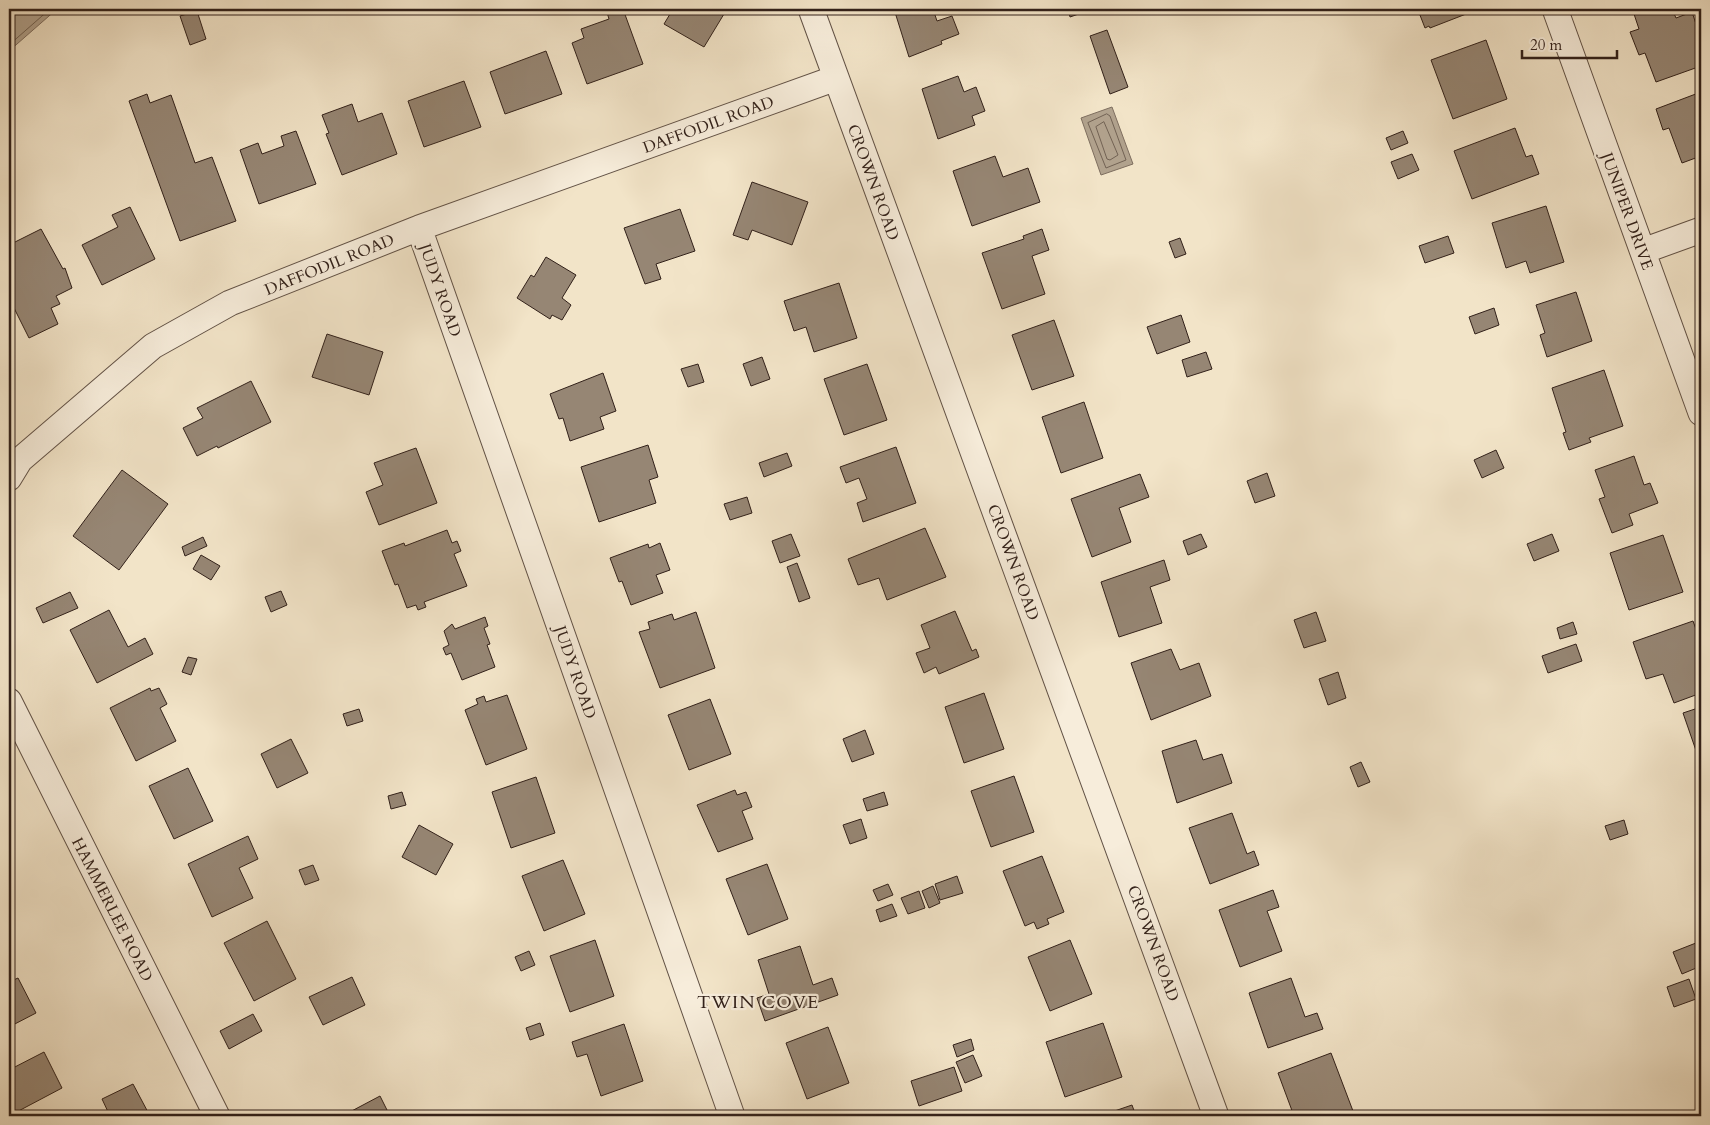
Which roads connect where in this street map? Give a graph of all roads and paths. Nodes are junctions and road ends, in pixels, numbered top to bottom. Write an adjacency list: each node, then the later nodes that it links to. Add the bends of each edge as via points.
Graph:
1 (811, 9): 3 (street, CROWN ROAD)
2 (1555, 9): 6 (street, JUNIPER DRIVE)
3 (836, 78): 4 (street, DAFFODIL ROAD); 12 (street, CROWN ROAD)
4 (419, 228): 8 (street, DAFFODIL ROAD, via 230,303 153,346 20,460); 11 (street, JUDY ROAD)
5 (1701, 230): 6 (street)
6 (1643, 251): 7 (street, JUNIPER DRIVE)
7 (1701, 413)
8 (9, 478)
9 (9, 701): 10 (street, HAMMERLEE ROAD)
10 (217, 1116)
11 (732, 1116)
12 (1216, 1116)

